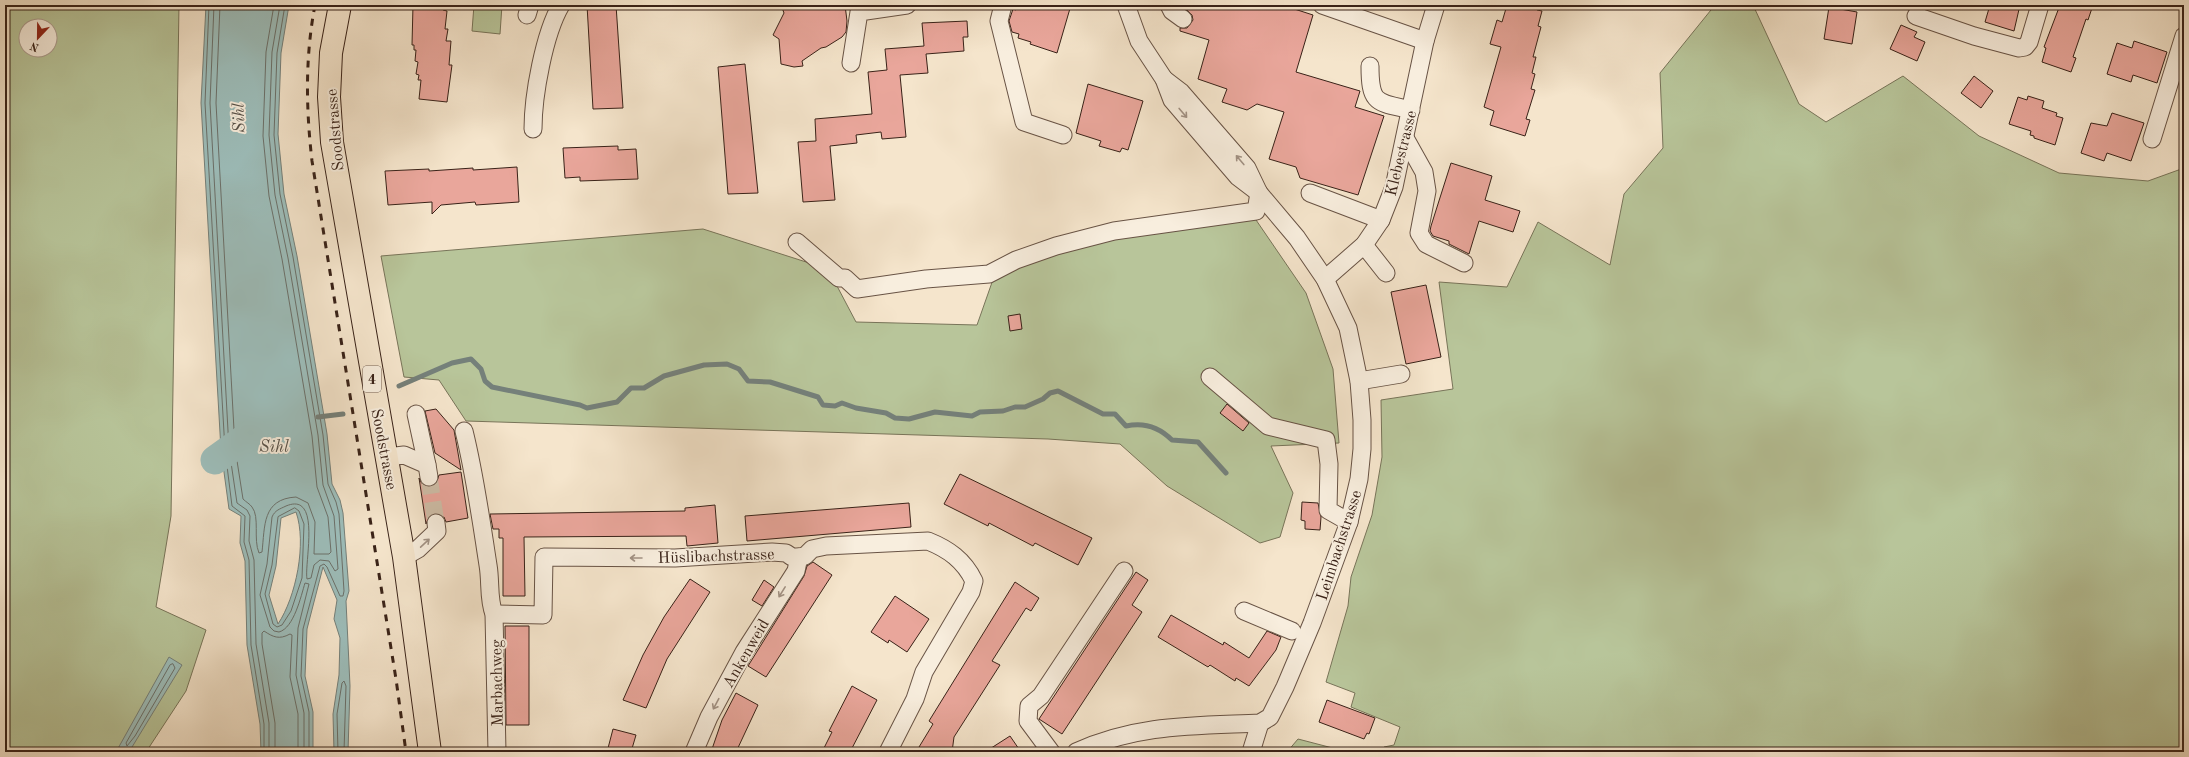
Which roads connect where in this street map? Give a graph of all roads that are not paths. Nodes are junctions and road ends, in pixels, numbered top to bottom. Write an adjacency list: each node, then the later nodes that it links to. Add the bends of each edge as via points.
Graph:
1 (340, 5): 34 (main road, Soodstrasse / 4, via 331,53 329,98 332,142)
2 (561, 5): 17 (street, via 542,63 533,112)
3 (907, 5): 14 (street, via 859,12)
4 (1003, 5): 18 (street, via 999,20 1024,122)
5 (1126, 5): 21 (street, Leimbachstrasse, via 1139,41 1164,79 1172,100 1238,178)
6 (1169, 5): 11 (street, via 1172,11)
7 (1322, 5): 13 (street)
8 (1436, 5): 13 (street, Klebestrasse)
9 (2040, 5): 10 (street, via 2029,42 2025,47 2019,48)
10 (1916, 16)
11 (1183, 19)
12 (2184, 36): 20 (street)
13 (1425, 41): 16 (street, Klebestrasse)
14 (851, 63)
15 (1370, 66): 16 (street, via 1370,84 1377,99 1386,105)
16 (1410, 110): 19 (street, Klebestrasse)
17 (533, 129)
18 (1063, 135)
19 (1405, 138): 23 (street, Klebestrasse, via 1394,187); 26 (street, via 1424,172 1427,191 1419,233 1426,244)
20 (2152, 139)
21 (1259, 193): 24 (street, via 1256,211 1114,231 1056,246 1016,260 989,274 926,279 857,289 845,278 839,278); 28 (street, Leimbachstrasse, via 1297,238)
22 (1310, 193): 23 (street)
23 (1381, 220): 25 (street, Klebestrasse)
24 (797, 242)
25 (1364, 245): 27 (street); 28 (street, Klebestrasse)
26 (1464, 262)
27 (1386, 273)
28 (1325, 279): 31 (street, Leimbachstrasse, via 1348,328)
29 (1400, 374): 31 (street)
30 (1210, 377): 35 (street, via 1268,426 1326,440 1329,464 1328,510)
31 (1359, 381): 35 (street, Leimbachstrasse, via 1362,449 1359,479)
32 (416, 414): 34 (street, via 428,471 404,455)
33 (464, 431): 41 (street, Marbachweg, via 488,567 490,606)
34 (388, 457): 37 (main road, Soodstrasse / 4)
35 (1349, 522): 43 (street, Leimbachstrasse, via 1312,623 1285,687 1270,717)
36 (436, 523): 37 (street, one-way to 36, via 418,549 437,531)
37 (404, 557): 44 (main road, Soodstrasse / 4)
38 (799, 557): 41 (street, Hüslibachstrasse, one-way to 41, via 772,552 675,558 544,557 543,615); 46 (street, Ankenweid, one-way to 46, via 796,571 744,652 709,717); 47 (street, via 805,556 812,549 826,546 928,541 961,560 974,581 971,592 924,672 915,699)
39 (1124, 571): 48 (street, via 1041,696 1029,706 1028,721)
40 (1244, 611): 42 (street)
41 (494, 614): 45 (street, Marbachweg)
42 (1292, 631)
43 (1260, 723): 49 (street, via 1156,728 1122,735); 50 (street)
44 (430, 752)
45 (497, 752)
46 (694, 752)
47 (888, 752)
48 (1051, 752)
49 (1076, 752)
50 (1251, 752)

